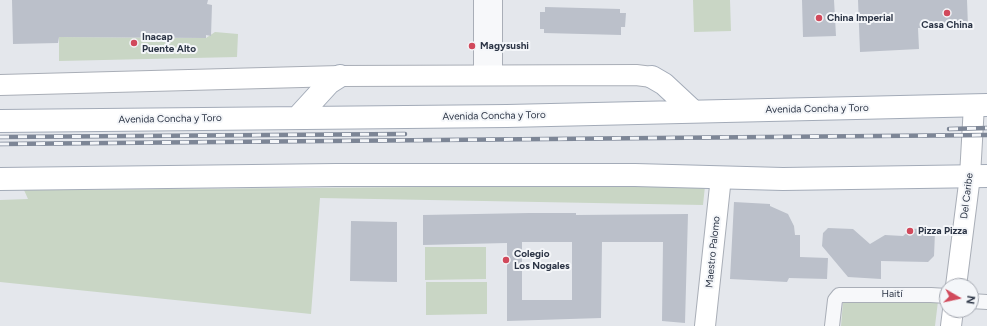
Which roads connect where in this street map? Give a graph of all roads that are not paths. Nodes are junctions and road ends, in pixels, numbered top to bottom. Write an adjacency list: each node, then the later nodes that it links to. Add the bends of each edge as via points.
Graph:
1 (481, 0): 4 (street)
2 (495, 0): 4 (street)
3 (340, 76): 4 (street); 6 (street); 9 (main road, via 329,83)
4 (488, 76): 5 (street)
5 (652, 77): 8 (main road, via 664,84)
6 (0, 85)
7 (980, 105): 8 (main road, Avenida Concha y Toro); 11 (street, Del Caribe)
8 (693, 111): 9 (main road, Avenida Concha y Toro)
9 (297, 118): 10 (main road, Avenida Concha y Toro)
10 (0, 121)
11 (978, 176): 12 (main road, via 783,179); 14 (street, Del Caribe)
12 (721, 177): 13 (main road, via 336,175); 16 (street, Maestro Palomo)
13 (0, 179)
14 (958, 278)
15 (939, 296): 17 (street, Haití, via 842,294 835,300)
16 (705, 326)
17 (832, 326)

